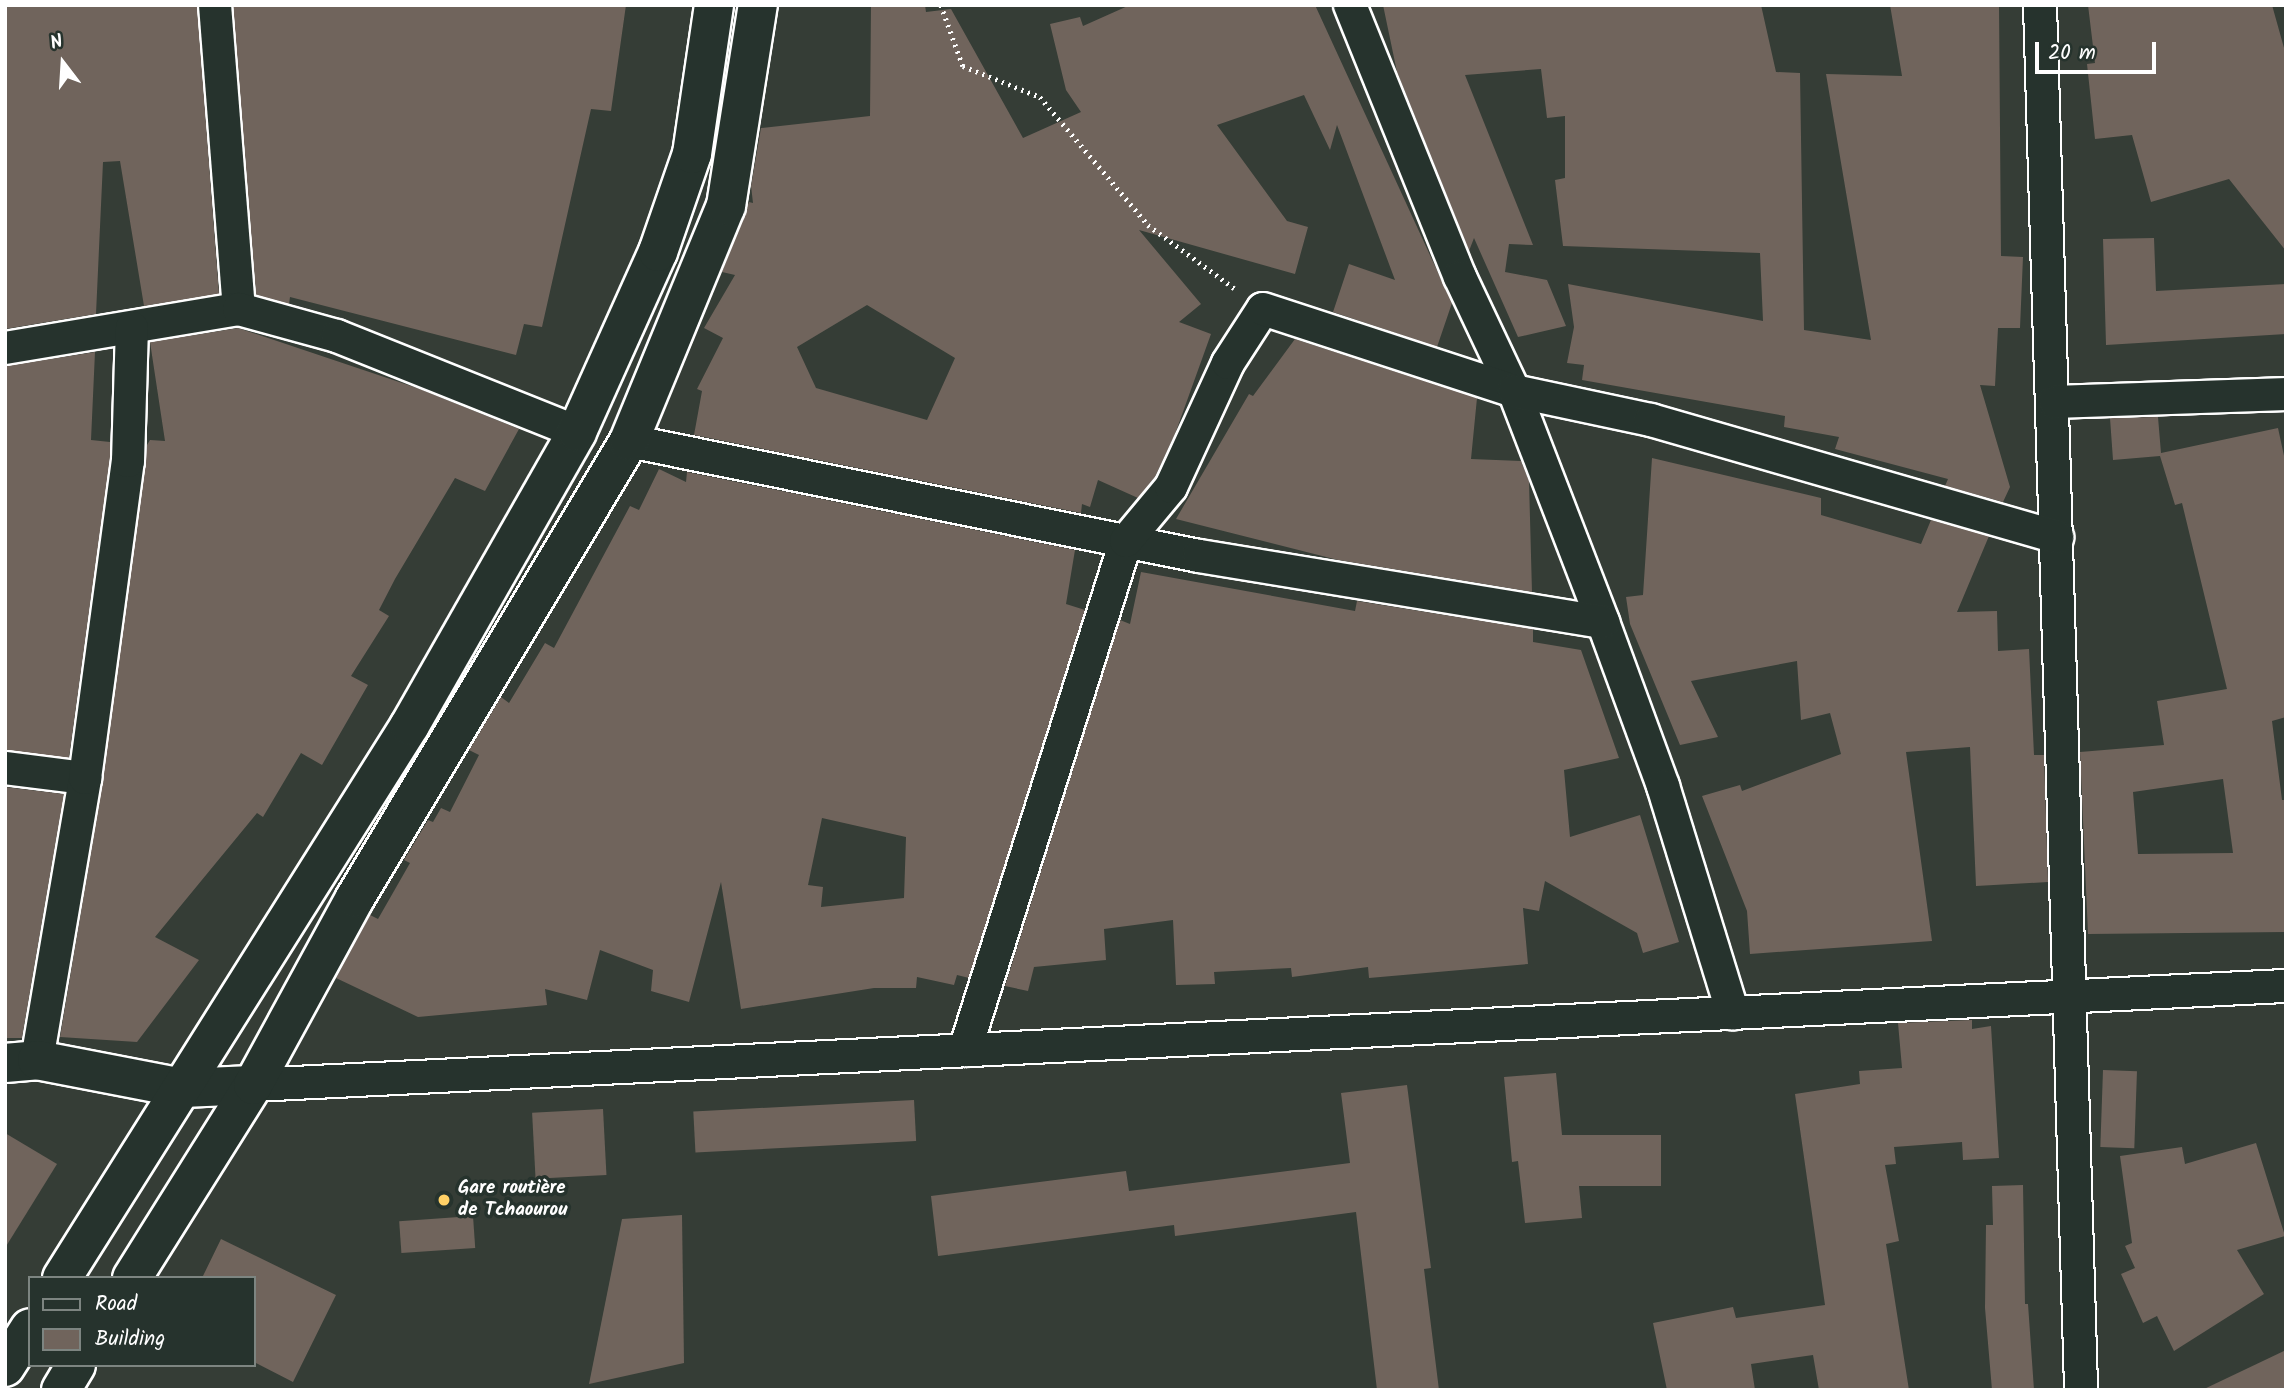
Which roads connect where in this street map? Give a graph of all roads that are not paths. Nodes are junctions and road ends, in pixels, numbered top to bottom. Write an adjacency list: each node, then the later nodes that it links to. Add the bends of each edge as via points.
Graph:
1 (215, 5): 6 (street)
2 (714, 5): 12 (main road, via 692,154 658,252)
3 (758, 5): 13 (main road, via 726,206)
4 (1350, 5): 9 (street, via 1460,277)
5 (2040, 5): 11 (street)
6 (239, 309): 7 (street); 12 (street, via 337,336)
7 (132, 328): 8 (street); 18 (street, via 128,461)
8 (5, 348)
9 (1514, 391): 14 (street, via 1651,420); 15 (street, via 1263,309 1228,363 1171,487); 16 (street)
10 (2286, 394): 11 (street)
11 (2055, 402): 14 (street)
12 (577, 432): 25 (main road, via 410,725)
13 (629, 441): 15 (street); 24 (main road, via 355,898)
14 (2057, 537): 20 (street)
15 (1126, 541): 16 (street); 22 (street)
16 (1603, 622): 21 (street, via 1662,786)
17 (5, 768): 18 (street)
18 (85, 778): 23 (street)
19 (2286, 986): 20 (street)
20 (2073, 996): 21 (street); 32 (street)
21 (1733, 1013): 22 (street)
22 (965, 1050): 24 (street)
23 (21, 1061): 25 (main road)
24 (253, 1085): 25 (main road); 27 (main road)
25 (183, 1088): 26 (main road)
26 (63, 1276)
27 (132, 1276)
28 (28, 1331): 29 (main road)
29 (5, 1367)
30 (75, 1367): 31 (main road)
31 (61, 1390)
32 (2081, 1390)

